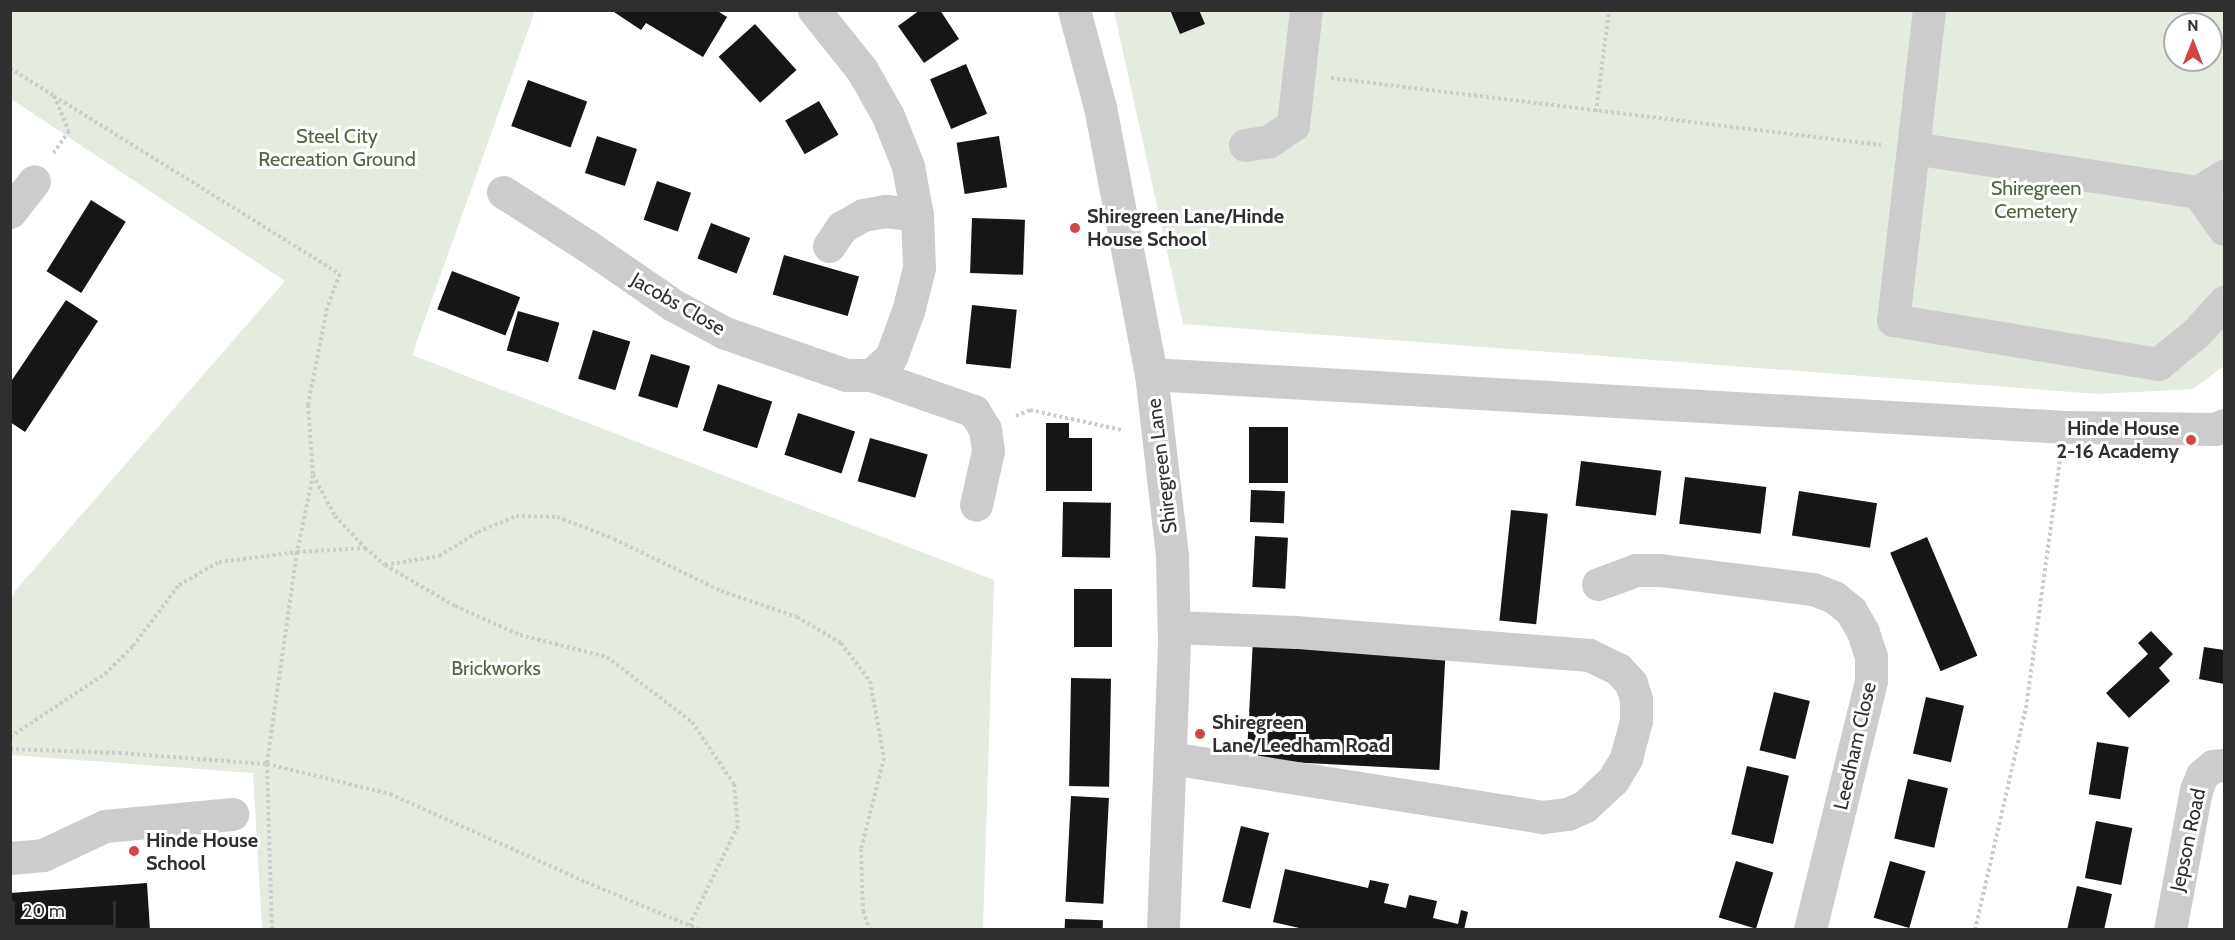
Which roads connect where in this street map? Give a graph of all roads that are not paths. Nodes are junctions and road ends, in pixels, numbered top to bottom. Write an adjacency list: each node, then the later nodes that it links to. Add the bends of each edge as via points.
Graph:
1 (814, 10): 11 (street, via 862,69 888,116 908,166)
2 (1074, 10): 15 (street, Shiregreen Lane, via 1100,107)
3 (1306, 10): 5 (street, via 1293,125 1269,141)
4 (1929, 10): 6 (street)
5 (1245, 145)
6 (1913, 148): 8 (street); 14 (street, via 1893,320 2158,364 2196,333)
7 (34, 181): 10 (street)
8 (2211, 184): 12 (street)
9 (503, 192): 16 (street, Jacobs Close, via 673,305 725,333 846,375)
10 (10, 212)
11 (917, 215): 13 (street, via 886,211 863,215 842,227); 16 (street, via 919,268 908,311 891,357)
12 (2224, 229)
13 (829, 246)
14 (2224, 302)
15 (1151, 374): 17 (street, via 2064,427 2215,429); 20 (street, Shiregreen Lane, via 1172,555)
16 (871, 375): 18 (street, Jacobs Close, via 974,411 985,429 988,451)
17 (2224, 425)
18 (976, 505)
19 (1598, 584): 26 (street, Leedham Close, via 1636,570 1660,570 1813,589 1834,597 1851,610 1871,657 1871,681)
20 (1174, 627): 21 (street, Shiregreen Lane); 21 (street, via 1295,632 1589,655 1618,669 1631,683 1636,721 1626,758 1613,780 1585,806 1568,814 1543,817)
21 (1170, 758): 25 (street, Shiregreen Lane)
22 (2224, 765): 27 (street, Jepson Road, via 2213,766 2202,775 2196,789)
23 (232, 814): 24 (street, via 105,826 43,855)
24 (10, 858)
25 (1163, 930)
26 (1810, 930)
27 (2170, 930)

